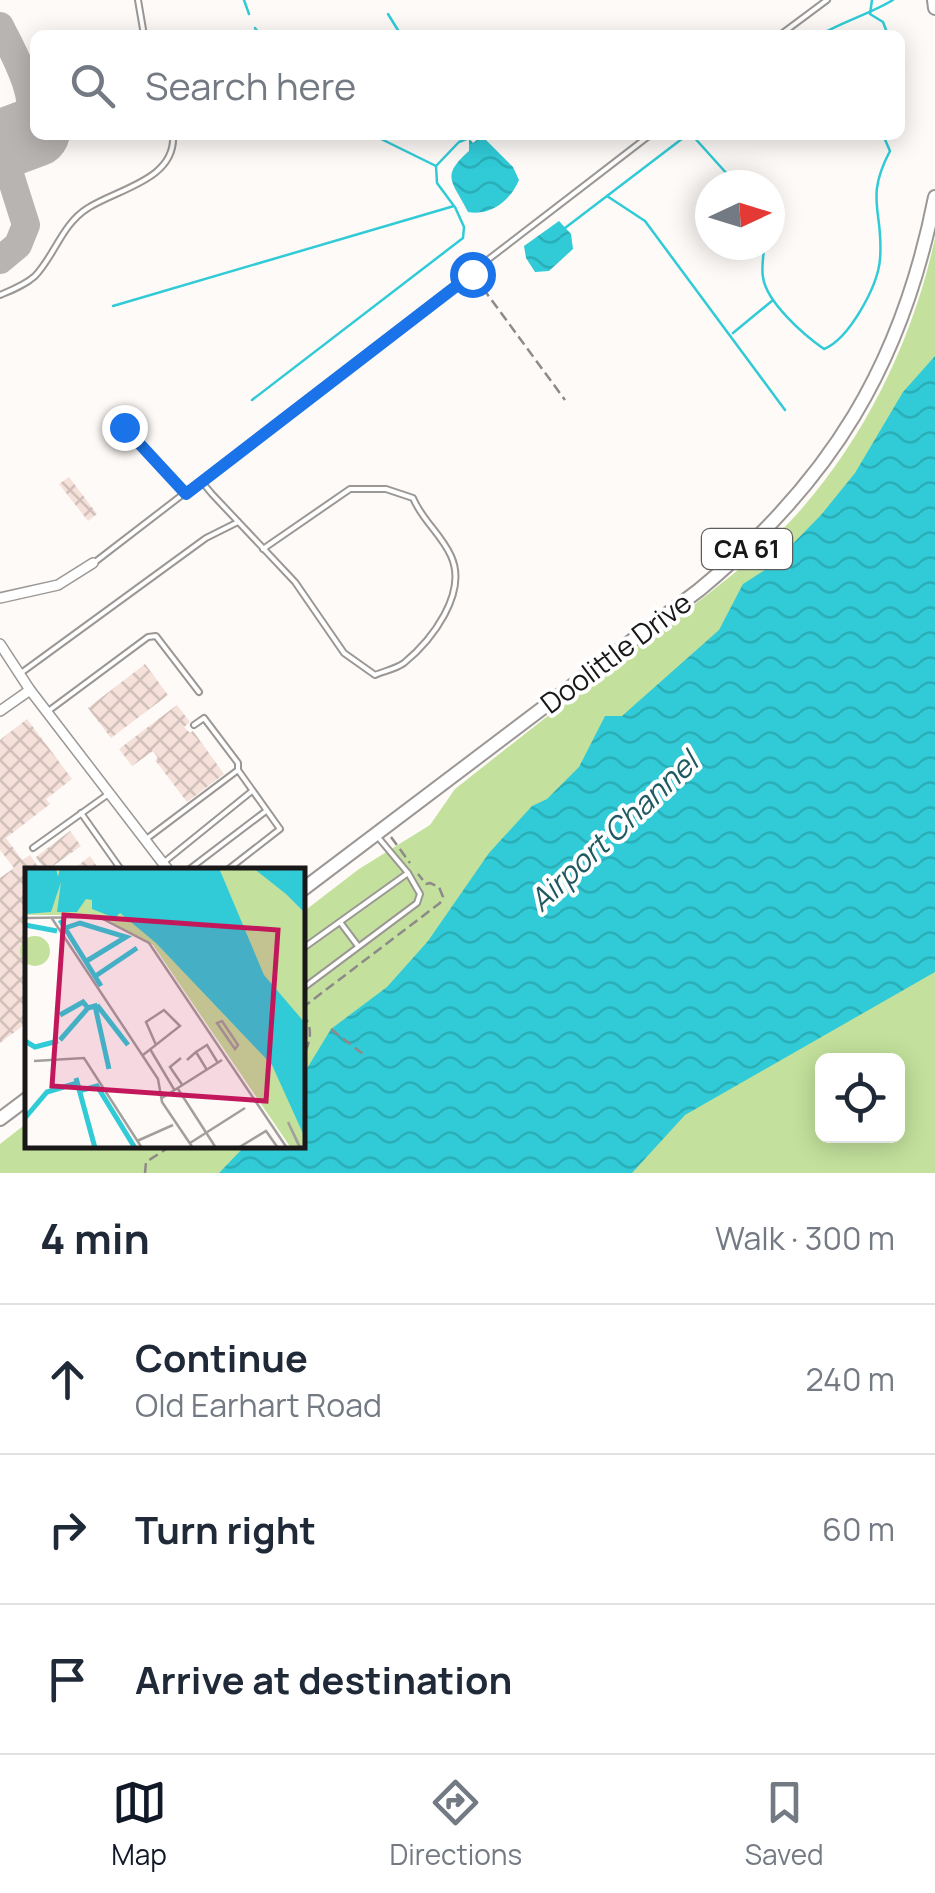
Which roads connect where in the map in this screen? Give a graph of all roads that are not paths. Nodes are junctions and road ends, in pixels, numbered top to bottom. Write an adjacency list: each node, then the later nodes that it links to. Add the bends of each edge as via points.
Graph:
1 (138, 0): 5 (lane)
2 (827, 0): 6 (lane)
3 (934, 0): 4 (main road)
4 (935, 8)
5 (142, 30)
6 (787, 30)
7 (173, 140): 10 (lane, via 164,164 150,177 89,207 36,274)
8 (644, 140): 12 (lane)
9 (935, 197): 30 (main road, Doolittle Drive / CA 61, via 917,276 885,362 841,438 790,505 699,590)
10 (0, 294)
11 (114, 435): 13 (lane, via 124,427)
12 (202, 482): 13 (lane); 14 (lane)
13 (186, 494): 16 (lane)
14 (238, 522): 15 (lane); 19 (lane, via 206,538)
15 (264, 549): 15 (lane, via 344,652 375,675 402,665 439,626 456,582 453,558 413,498 386,490 350,488)
16 (93, 563): 17 (street, via 58,585)
17 (0, 598)
18 (0, 644): 19 (street)
19 (19, 675): 20 (street)
20 (30, 690): 22 (street); 23 (street)
21 (199, 692): 23 (lane, via 156,636 148,636)
22 (0, 712)
23 (48, 712): 27 (street)
24 (194, 725): 25 (lane, via 204,718)
25 (238, 770): 26 (lane); 31 (lane)
26 (252, 791): 28 (lane); 33 (lane)
27 (110, 793): 29 (lane); 31 (street)
28 (266, 810): 35 (lane); 36 (lane, via 280,829)
29 (82, 813): 32 (lane); 34 (lane)
30 (376, 835): 37 (lane); 38 (main road, Doolittle Drive / CA 61)
31 (146, 840): 33 (street)
32 (33, 848)
33 (166, 867)
34 (121, 868)
35 (190, 868)
36 (229, 868)
37 (408, 873): 39 (lane); 41 (lane, via 420,894 417,903)
38 (305, 888)
39 (340, 922): 40 (lane); 41 (lane)
40 (305, 947)
41 (359, 947): 42 (lane)
42 (305, 987)
43 (25, 1100): 44 (main road)
44 (0, 1119)

